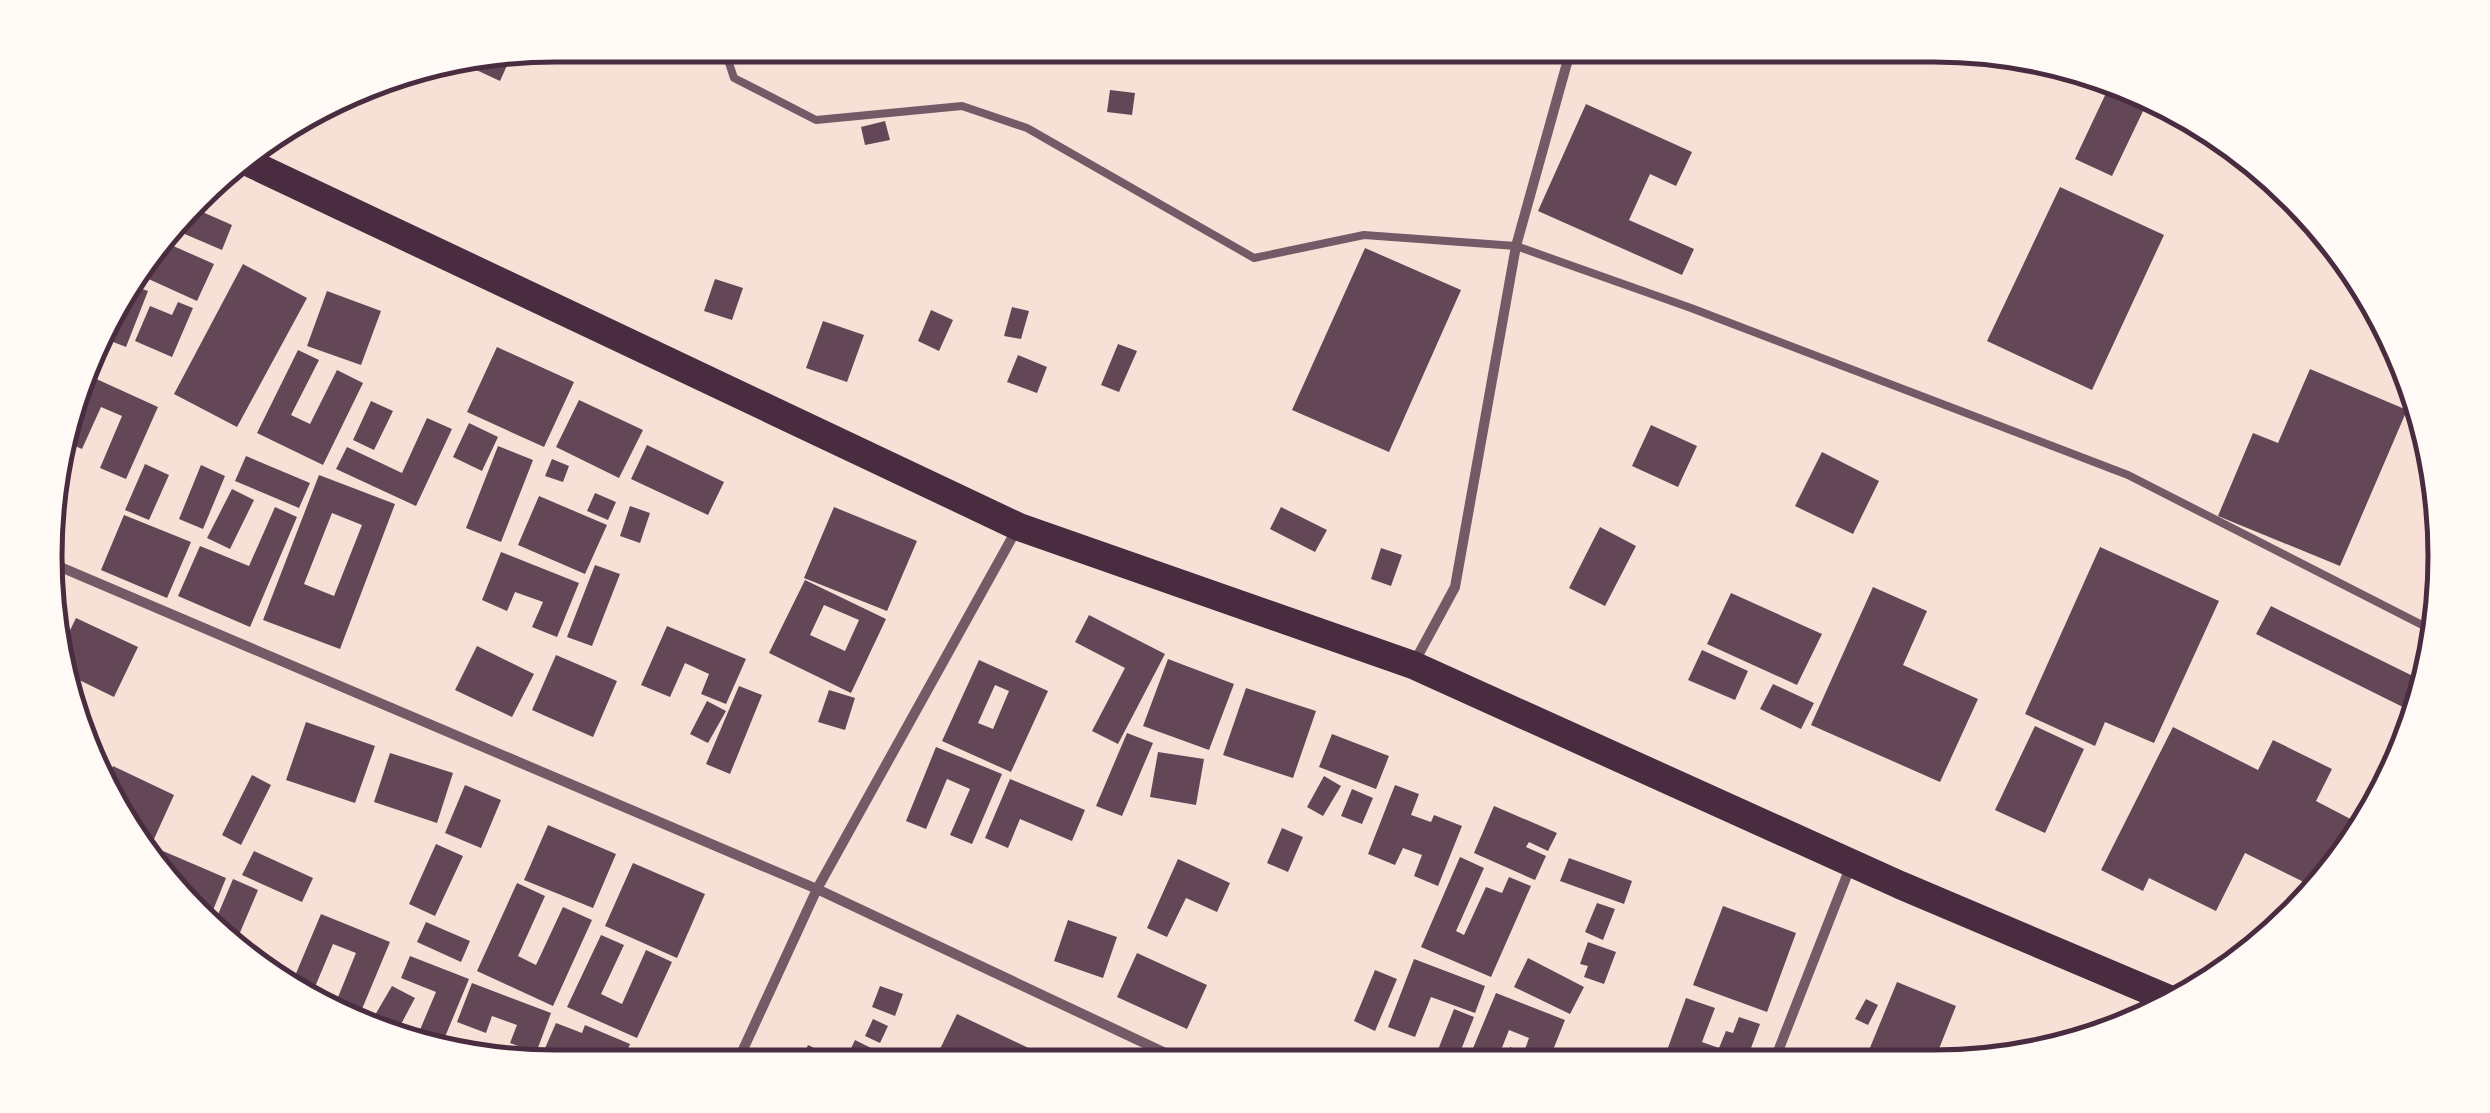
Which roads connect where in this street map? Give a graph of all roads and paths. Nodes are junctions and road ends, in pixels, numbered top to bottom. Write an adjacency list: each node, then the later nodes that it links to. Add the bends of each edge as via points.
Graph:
1 (729, 62): 4 (lane, via 734,78 816,120 962,106 1027,128 1254,258 1364,235)
2 (1567, 62): 4 (street)
3 (254, 166): 5 (highway)
4 (1516, 246): 7 (lane, via 2128,476); 8 (street, via 1456,587)
5 (1019, 526): 8 (highway); 10 (street)
6 (63, 568): 10 (street)
7 (2422, 625)
8 (1413, 664): 9 (highway)
9 (1852, 863): 11 (highway); 14 (street)
10 (817, 889): 12 (street); 13 (street)
11 (2160, 995)
12 (743, 1050)
13 (1159, 1050)
14 (1779, 1050)

